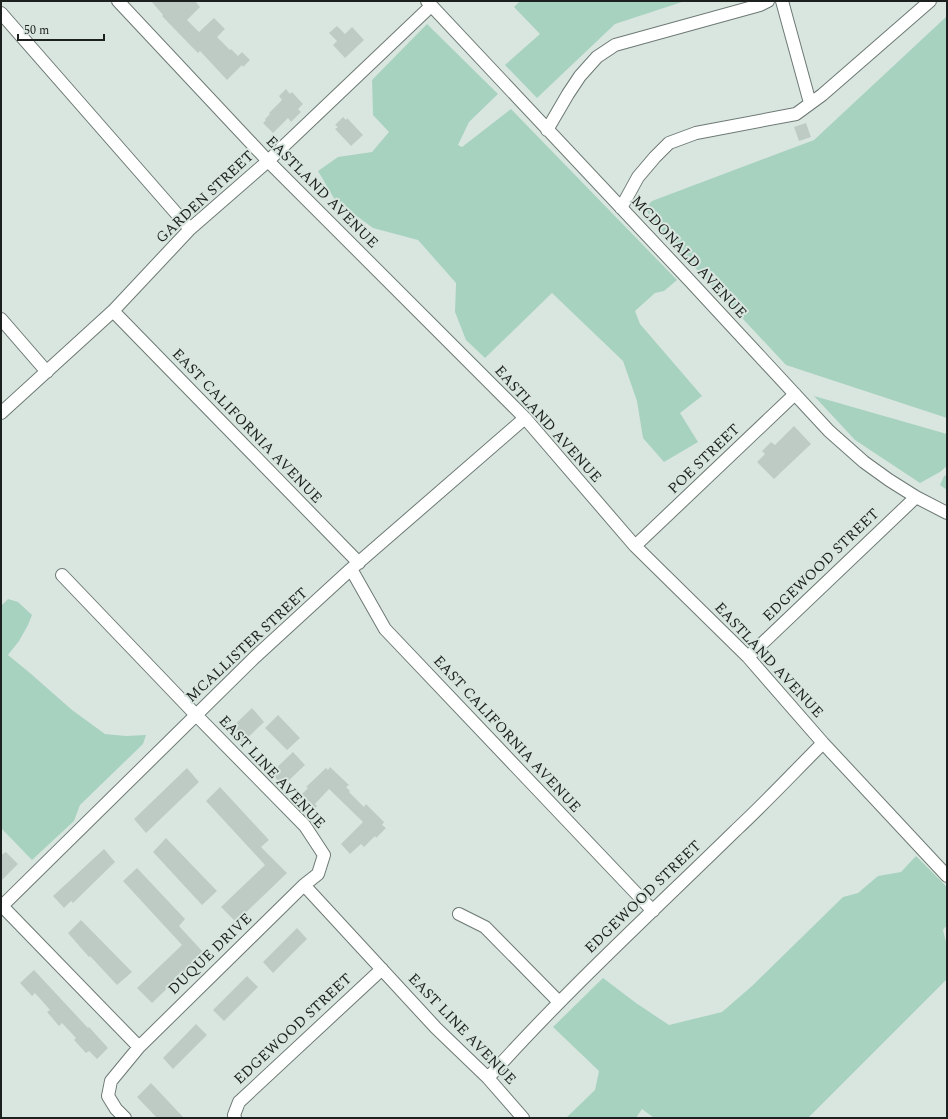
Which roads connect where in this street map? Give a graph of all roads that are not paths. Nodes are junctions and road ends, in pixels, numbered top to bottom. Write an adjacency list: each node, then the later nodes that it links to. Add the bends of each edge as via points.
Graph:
1 (118, 1): 9 (street, EASTLAND AVENUE)
2 (768, 1): 8 (street, via 615,46 597,57 580,76)
3 (782, 1): 7 (street)
4 (930, 1): 7 (street)
5 (429, 3): 8 (street, MCDONALD AVENUE); 9 (street, GARDEN STREET)
6 (1, 14): 11 (street)
7 (810, 103): 10 (street, via 796,114 696,132 669,143 638,177)
8 (548, 130): 10 (street, MCDONALD AVENUE)
9 (268, 161): 11 (street, GARDEN STREET); 17 (street, EASTLAND AVENUE)
10 (621, 208): 15 (street, MCDONALD AVENUE)
11 (190, 229): 12 (street, GARDEN STREET)
12 (113, 312): 14 (street, GARDEN STREET); 21 (street, EAST CALIFORNIA AVENUE)
13 (1, 320): 14 (street)
14 (47, 372): 16 (street, GARDEN STREET)
15 (795, 394): 18 (street, MCDONALD AVENUE, via 829,431 864,462); 20 (street, POE STREET)
16 (1, 413)
17 (525, 418): 20 (street, EASTLAND AVENUE); 21 (street, MCALLISTER STREET)
18 (916, 497): 19 (street, MCDONALD AVENUE); 23 (street, EDGEWOOD STREET)
19 (947, 513)
20 (636, 546): 23 (street, EASTLAND AVENUE)
21 (355, 566): 24 (street, MCALLISTER STREET); 29 (street, EAST CALIFORNIA AVENUE, via 385,629)
22 (62, 575): 24 (street, EAST LINE AVENUE)
23 (748, 657): 25 (street, EASTLAND AVENUE)
24 (196, 715): 27 (street, EAST LINE AVENUE, via 305,826 324,855 318,874); 28 (street, MCALLISTER STREET)
25 (823, 743): 26 (street, EASTLAND AVENUE); 29 (street, EDGEWOOD STREET)
26 (947, 876)
27 (304, 885): 31 (street, EAST LINE AVENUE); 33 (street, DUQUE DRIVE)
28 (1, 906): 33 (street)
29 (653, 911): 32 (street, EDGEWOOD STREET)
30 (459, 914): 32 (street, via 485,927)
31 (382, 969): 34 (street, EAST LINE AVENUE, via 436,1028); 36 (street, EDGEWOOD STREET, via 238,1102)
32 (559, 1002): 34 (street, EDGEWOOD STREET)
33 (139, 1047): 35 (street, DUQUE DRIVE, via 111,1080 108,1096)
34 (488, 1078): 37 (street, EAST LINE AVENUE)
35 (125, 1118)
36 (235, 1118)
37 (523, 1118)

